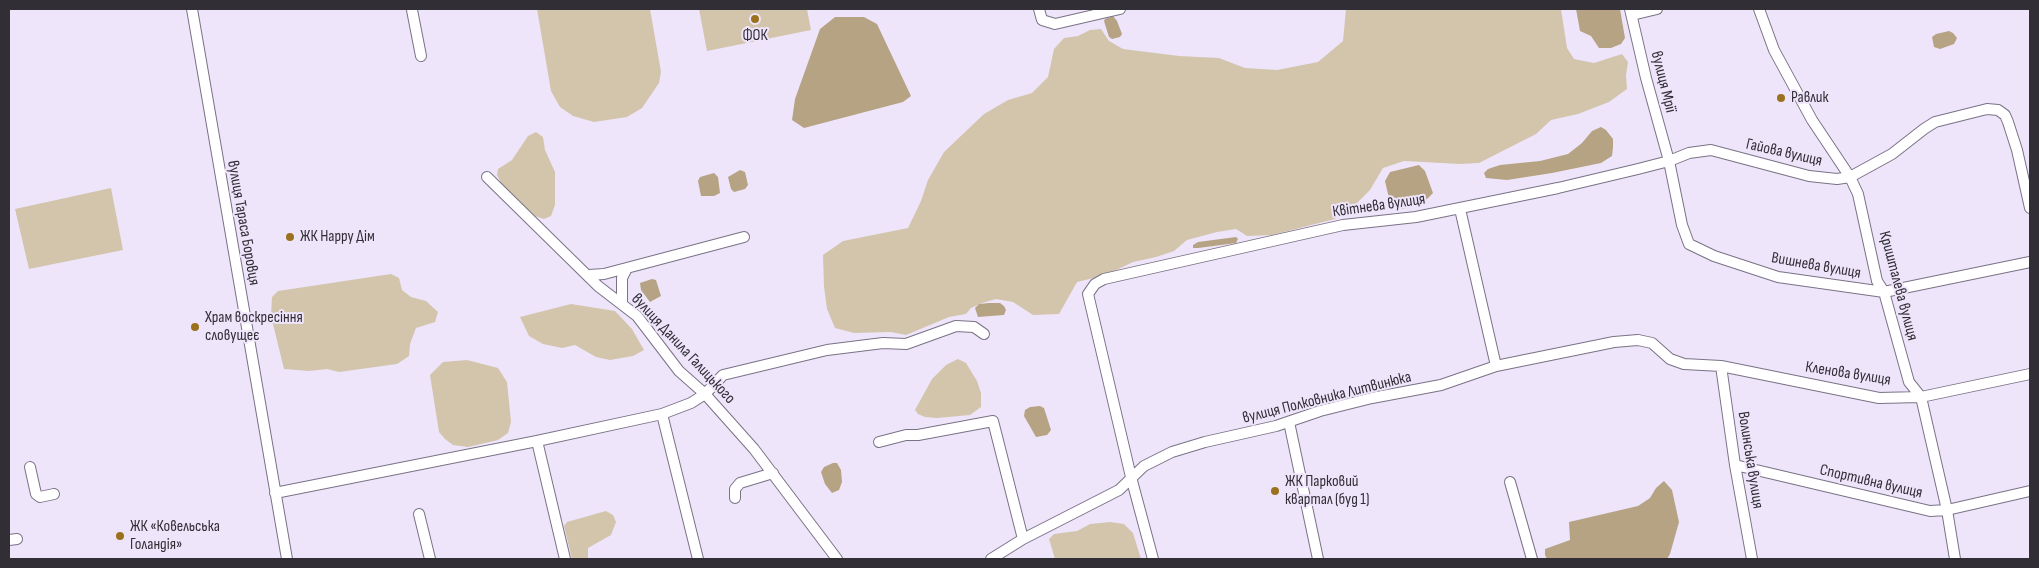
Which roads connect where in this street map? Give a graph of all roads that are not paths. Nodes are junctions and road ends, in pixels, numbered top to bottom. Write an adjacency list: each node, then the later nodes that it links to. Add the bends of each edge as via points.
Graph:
1 (192, 9): 37 (street, вулиця Тараса Боровця)
2 (1039, 9): 3 (street, via 1042,20 1055,24)
3 (1120, 9)
4 (1657, 9): 7 (street)
5 (1759, 9): 10 (street, Кришталева вулиця, via 1774,50 1812,120)
6 (412, 10): 8 (street)
7 (1631, 12): 9 (street, вулиця Мрії)
8 (421, 56)
9 (1669, 161): 10 (street, Гайова вулиця, via 1689,153 1711,150 1809,176); 13 (street, Квітнева вулиця); 15 (street, вулиця Мрії)
10 (1850, 177): 12 (street, Гайова вулиця, via 1892,154 1935,122 1987,109 1998,110 2005,114 2008,122); 19 (street, Кришталева вулиця, via 1858,194 1877,281)
11 (487, 178): 18 (street, вулиця Данила Галицького)
12 (2030, 208)
13 (1460, 209): 22 (street); 34 (street, Квітнева вулиця, via 1343,226 1104,279 1094,284 1088,294)
14 (744, 237): 17 (street)
15 (1689, 244): 19 (street, Вишнева вулиця, via 1714,256 1778,277)
16 (2030, 262): 19 (street, Вишнева вулиця)
17 (626, 268): 18 (street); 20 (street, via 622,278)
18 (588, 275): 20 (street, вулиця Данила Галицького)
19 (1884, 292): 26 (street, Кришталева вулиця, via 1908,382)
20 (622, 303): 25 (street, вулиця Данила Галицького, via 637,316 679,370)
21 (984, 334): 25 (street, via 974,327 956,326 906,344 883,343 827,350 723,375)
22 (1496, 366): 23 (street, вулиця Полковника Литвинюка, via 1638,340 1652,343 1670,359 1684,364); 28 (street, вулиця Полковника Литвинюка, via 1440,385 1372,398)
23 (1721, 366): 26 (street, Кленова вулиця, via 1880,398); 31 (street, Волинська вулиця)
24 (2030, 374): 26 (street, Кленова вулиця)
25 (705, 394): 27 (street); 33 (street, вулиця Данила Галицького)
26 (1921, 397): 40 (street, Кришталева вулиця)
27 (662, 414): 29 (street); 46 (street)
28 (1289, 422): 34 (street, вулиця Полковника Литвинюка, via 1172,452 1144,466); 50 (street)
29 (537, 441): 37 (street); 45 (street)
30 (879, 442): 42 (street, via 906,434 918,435 993,421)
31 (1735, 465): 40 (street, Спортивна вулиця, via 1914,509); 52 (street, Волинська вулиця)
32 (30, 467): 38 (street, via 36,494 40,497)
33 (773, 474): 39 (street, via 740,483); 47 (street, вулиця Данила Галицького)
34 (1131, 477): 42 (street, вулиця Полковника Литвинюка, via 1119,490); 49 (street)
35 (1510, 482): 51 (street)
36 (2030, 491): 40 (street, Спортивна вулиця)
37 (275, 493): 43 (street, вулиця Тараса Боровця)
38 (54, 494)
39 (734, 498)
40 (1947, 510): 53 (street, Кришталева вулиця)
41 (419, 514): 44 (street)
42 (1023, 538): 48 (street, вулиця Полковника Литвинюка)
43 (287, 559)
44 (430, 559)
45 (564, 559)
46 (698, 559)
47 (837, 559)
48 (991, 559)
49 (1153, 559)
50 (1318, 559)
51 (1532, 559)
52 (1752, 559)
53 (1955, 559)

